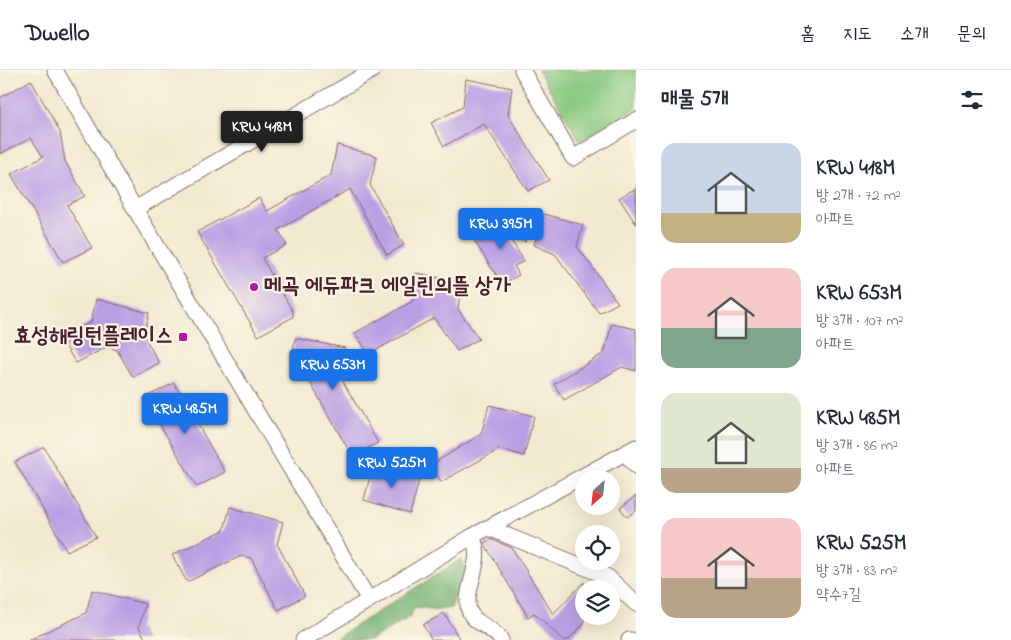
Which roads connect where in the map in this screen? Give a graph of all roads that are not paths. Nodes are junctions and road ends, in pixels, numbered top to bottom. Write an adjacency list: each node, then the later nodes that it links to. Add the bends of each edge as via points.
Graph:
1 (55, 70): 5 (street)
2 (373, 70): 5 (street)
3 (522, 70): 4 (street, via 573,158)
4 (636, 120)
5 (135, 209): 10 (street)
6 (630, 450): 7 (street); 8 (street)
7 (636, 466)
8 (489, 528): 9 (street); 11 (street, via 608,577)
9 (471, 537): 10 (street); 13 (street, via 475,542 476,559 468,605 472,617)
10 (369, 600): 12 (street)
11 (636, 604)
12 (303, 640)
13 (501, 640)

